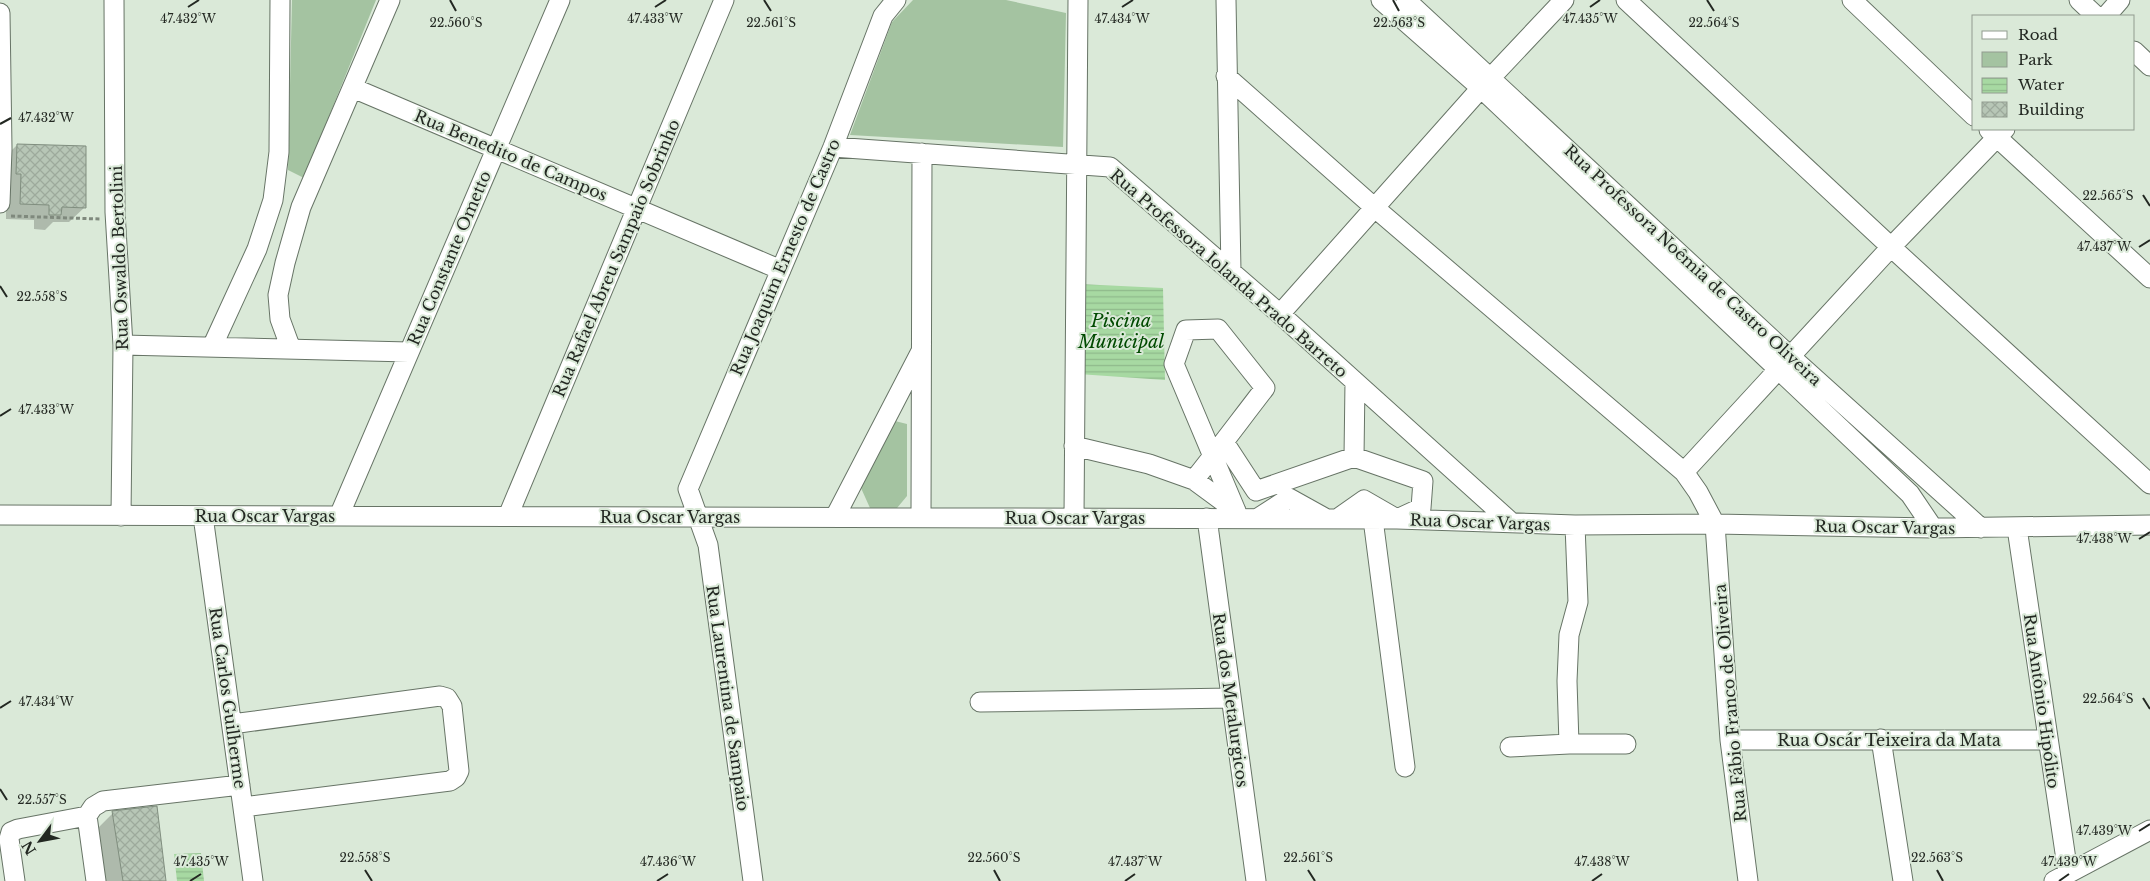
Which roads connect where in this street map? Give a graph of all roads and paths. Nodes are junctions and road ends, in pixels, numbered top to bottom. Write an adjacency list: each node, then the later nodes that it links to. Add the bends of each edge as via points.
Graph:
1 (114, 0): 35 (street, Rua Oswaldo Bertolini)
2 (280, 0): 30 (street, via 279,152)
3 (390, 0): 23 (street)
4 (560, 0): 27 (street, Rua Constante Ometto)
5 (724, 0): 32 (street, Rua Rafael Abreu Sampaio Sobrinho)
6 (896, 0): 26 (street, Rua Joaquim Ernesto de Castro, via 883,16)
7 (1078, 0): 29 (street)
8 (1226, 0): 21 (street)
9 (1381, 0): 22 (street, Rua Professora Noêmia de Castro Oliveira)
10 (1406, 0): 22 (street, Rua Professora Noêmia de Castro Oliveira)
11 (1564, 0): 22 (street)
12 (1626, 0): 36 (street)
13 (1852, 0): 24 (street)
14 (2079, 0): 17 (street)
15 (2120, 0): 18 (street)
16 (0, 13): 34 (street)
17 (2095, 15)
18 (2107, 15)
19 (2135, 52): 20 (street)
20 (2150, 66)
21 (1226, 76): 33 (street); 38 (street)
22 (1485, 84): 33 (street); 46 (street, Rua Professora Noêmia de Castro Oliveira); 47 (street, Rua Professora Noêmia de Castro Oliveira)
23 (353, 88): 27 (street, Rua Benedito de Campos); 31 (street)
24 (1972, 114)
25 (1996, 132): 36 (street); 39 (street)
26 (833, 147): 28 (street, Rua Professora Iolanda Prado Barreto); 37 (street, Rua Joaquim Ernesto de Castro)
27 (496, 149): 32 (street, Rua Benedito de Campos); 45 (street, Rua Constante Ometto)
28 (922, 153): 29 (street, Rua Professora Iolanda Prado Barreto); 44 (street)
29 (1077, 164): 38 (street, Rua Professora Iolanda Prado Barreto, via 1110,166); 49 (street)
30 (273, 200): 31 (street); 42 (street, via 257,249)
31 (301, 207): 43 (street, via 284,262 278,295 280,319)
32 (637, 208): 37 (street, Rua Benedito de Campos); 59 (street, Rua Rafael Abreu Sampaio Sobrinho)
33 (1375, 208): 40 (street); 52 (street)
34 (5, 210): 35 (path)
35 (116, 220): 41 (street, Rua Oswaldo Bertolini)
36 (1891, 247): 46 (street); 54 (street)
37 (781, 270): 61 (street, Rua Joaquim Ernesto de Castro, via 688,489)
38 (1231, 272): 40 (street, Rua Professora Iolanda Prado Barreto)
39 (2150, 278)
40 (1280, 314): 48 (street, Rua Professora Iolanda Prado Barreto)
41 (123, 345): 42 (street); 56 (street, Rua Oswaldo Bertolini)
42 (212, 347): 43 (street)
43 (291, 349): 45 (street)
44 (921, 350): 62 (street); 63 (street)
45 (409, 352): 58 (street, Rua Constante Ometto)
46 (1792, 356): 47 (street); 74 (street, Rua Professora Noêmia de Castro Oliveira)
47 (1777, 371): 52 (street); 73 (street, Rua Professora Noêmia de Castro Oliveira, via 1910,494)
48 (1355, 382): 51 (street); 69 (street, Rua Professora Iolanda Prado Barreto)
49 (1074, 446): 53 (street, via 1149,464); 64 (street)
50 (1218, 449): 50 (street, via 1265,388 1218,329 1186,330 1174,364); 51 (street, via 1256,491); 53 (street); 60 (street)
51 (1354, 457): 68 (street, via 1423,481 1421,508)
52 (1684, 472): 70 (street)
53 (1194, 480): 60 (street)
54 (2150, 484)
55 (0, 514): 56 (street, Rua Oscar Vargas)
56 (122, 516): 57 (street, Rua Oscar Vargas)
57 (203, 516): 58 (street, Rua Oscar Vargas); 78 (street, Rua Carlos Guilherme)
58 (339, 516): 59 (street, Rua Oscar Vargas)
59 (508, 516): 61 (street, Rua Oscar Vargas)
60 (1247, 516): 65 (street, Rua Oscar Vargas); 66 (street, Rua Oscar Vargas)
61 (698, 517): 62 (street, Rua Oscar Vargas); 94 (street, Rua Laurentina de Sampaio, via 708,545)
62 (835, 517): 63 (street, Rua Oscar Vargas)
63 (921, 518): 64 (street, Rua Oscar Vargas)
64 (1074, 518): 65 (street, Rua Oscar Vargas)
65 (1207, 518): 76 (street, Rua dos Metalurgicos)
66 (1332, 519): 67 (street, Rua Oscar Vargas); 68 (street, via 1364,500)
67 (1373, 519): 68 (street, Rua Oscar Vargas); 85 (street)
68 (1397, 519): 69 (street, Rua Oscar Vargas)
69 (1512, 523): 71 (street, Rua Oscar Vargas)
70 (1715, 524): 71 (street, Rua Oscar Vargas); 73 (street, Rua Oscar Vargas); 80 (street, Rua Fábio Franco de Oliveira)
71 (1575, 525): 82 (street, via 1578,602 1568,634)
72 (2150, 525): 75 (street, Rua Oscar Vargas)
73 (1933, 528): 74 (street, Rua Oscar Vargas)
74 (1981, 528): 75 (street, Rua Oscar Vargas)
75 (2017, 528): 81 (street, Rua Antônio Hipólito)
76 (1231, 698): 77 (street); 95 (street, Rua dos Metalurgicos)
77 (980, 702)
78 (232, 724): 86 (street, Rua Carlos Guilherme); 87 (street, via 440,696 447,698 452,706 459,771 450,781)
79 (1880, 739): 80 (street, Rua Oscár Teixeira da Mata); 81 (street, Rua Oscár Teixeira da Mata); 97 (street)
80 (1730, 740): 96 (street, Rua Fábio Franco de Oliveira)
81 (2048, 740): 90 (street, Rua Antônio Hipólito)
82 (1569, 744): 83 (street); 84 (street)
83 (1626, 744)
84 (1510, 747)
85 (1405, 766)
86 (240, 785): 87 (street, Rua Carlos Guilherme); 88 (street, via 103,801)
87 (243, 807): 93 (street, Rua Carlos Guilherme)
88 (87, 816): 91 (street, via 12,832); 92 (street)
89 (2150, 830): 90 (street)
90 (2061, 877)
91 (15, 881)
92 (96, 881)
93 (253, 881)
94 (753, 881)
95 (1256, 881)
96 (1748, 881)
97 (1902, 881)

